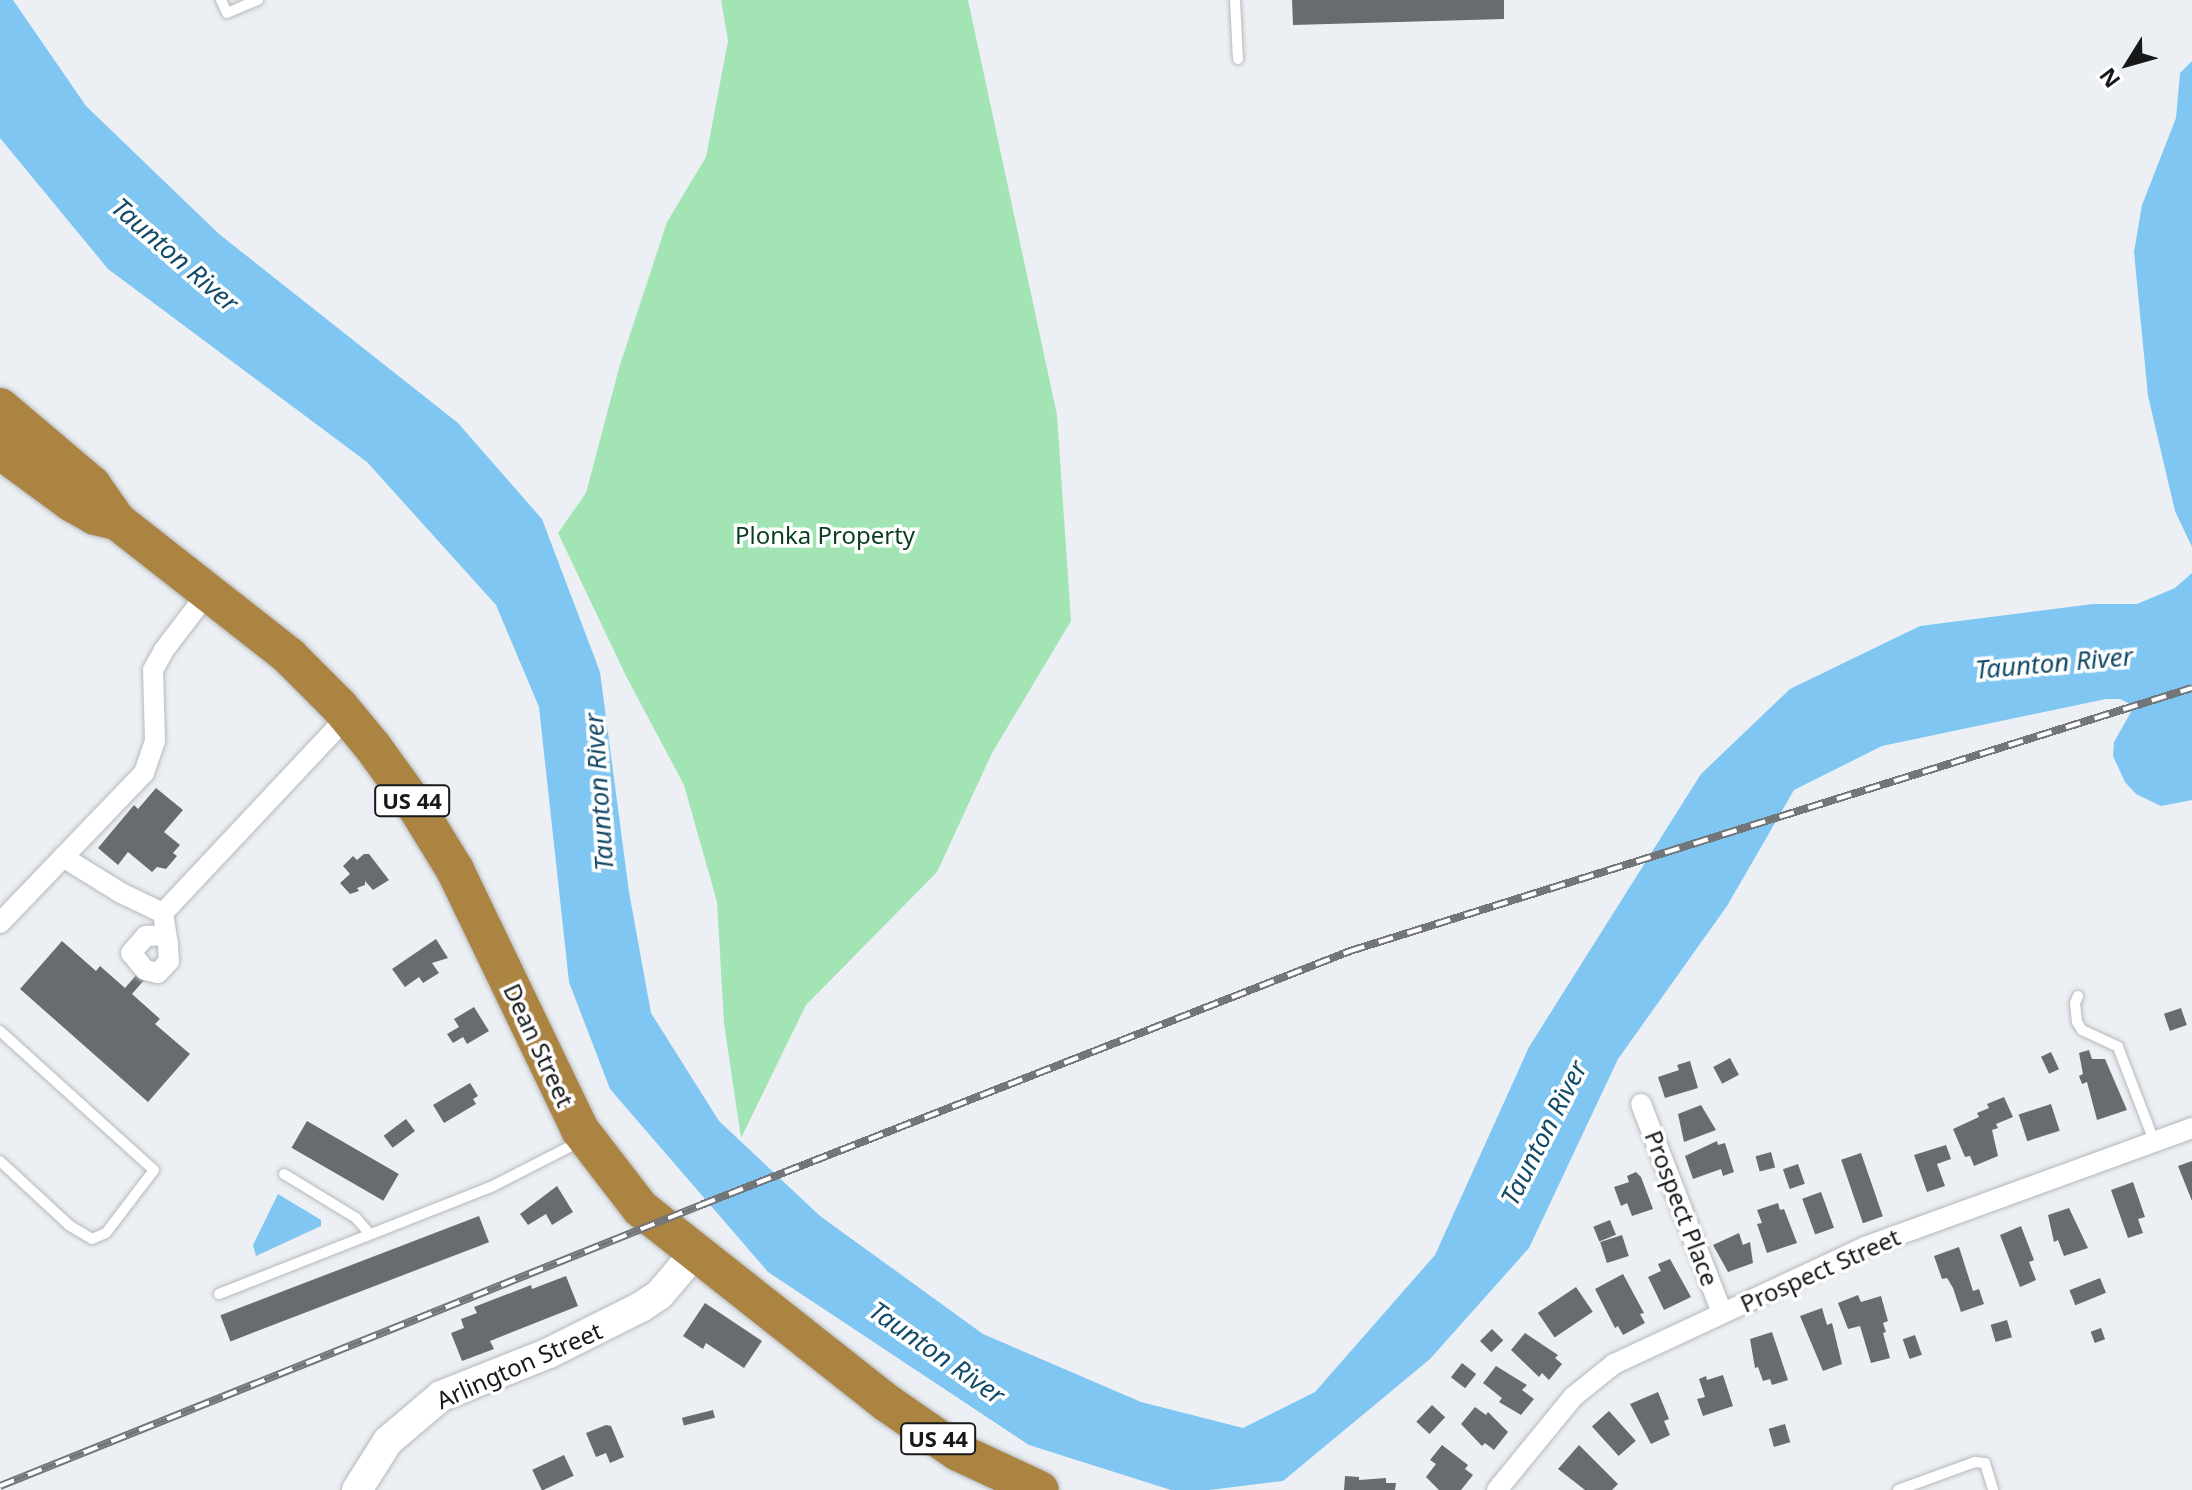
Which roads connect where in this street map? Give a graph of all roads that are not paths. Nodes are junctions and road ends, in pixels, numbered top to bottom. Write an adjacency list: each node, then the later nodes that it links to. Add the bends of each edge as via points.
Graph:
1 (221, 0): 2 (lane, via 227,13)
2 (258, 0)
3 (1235, 0): 4 (lane)
4 (1238, 59)
5 (0, 407): 7 (highway, Dean Street / US 44, via 92,485)
6 (0, 450): 7 (highway, Dean Street / US 44, via 72,503)
7 (117, 521): 8 (highway, Dean Street / US 44)
8 (209, 591): 9 (highway, Dean Street / US 44, via 272,641); 10 (street, via 153,670 155,741 144,773)
9 (348, 716): 11 (street); 18 (highway, Dean Street / US 44, via 403,787 455,870)
10 (63, 857): 11 (street); 12 (street)
11 (163, 913): 13 (street)
12 (0, 923)
13 (166, 935)
14 (2078, 996): 19 (lane, via 2077,1022 2082,1030 2118,1047)
15 (0, 1031): 20 (lane, via 154,1170 106,1233 92,1239 69,1225)
16 (1641, 1104): 25 (street, Prospect Place)
17 (2192, 1128): 19 (street, Prospect Street)
18 (586, 1138): 22 (lane, via 491,1187); 23 (highway, Dean Street / US 44, via 640,1208)
19 (2154, 1141): 25 (street, Prospect Street, via 1865,1247)
20 (0, 1161)
21 (284, 1174): 22 (lane, via 356,1218)
22 (369, 1233): 24 (lane)
23 (694, 1254): 26 (highway, Dean Street / US 44, via 887,1403 958,1452); 27 (street, Arlington Street, via 659,1295 632,1313 441,1396 388,1441)
24 (219, 1294)
25 (1722, 1313): 28 (street, Prospect Street, via 1597,1374)
26 (1023, 1487)
27 (356, 1489)
28 (1497, 1490)
29 (1898, 1490): 30 (lane, via 1975,1462 1985,1463)
30 (1993, 1490)

